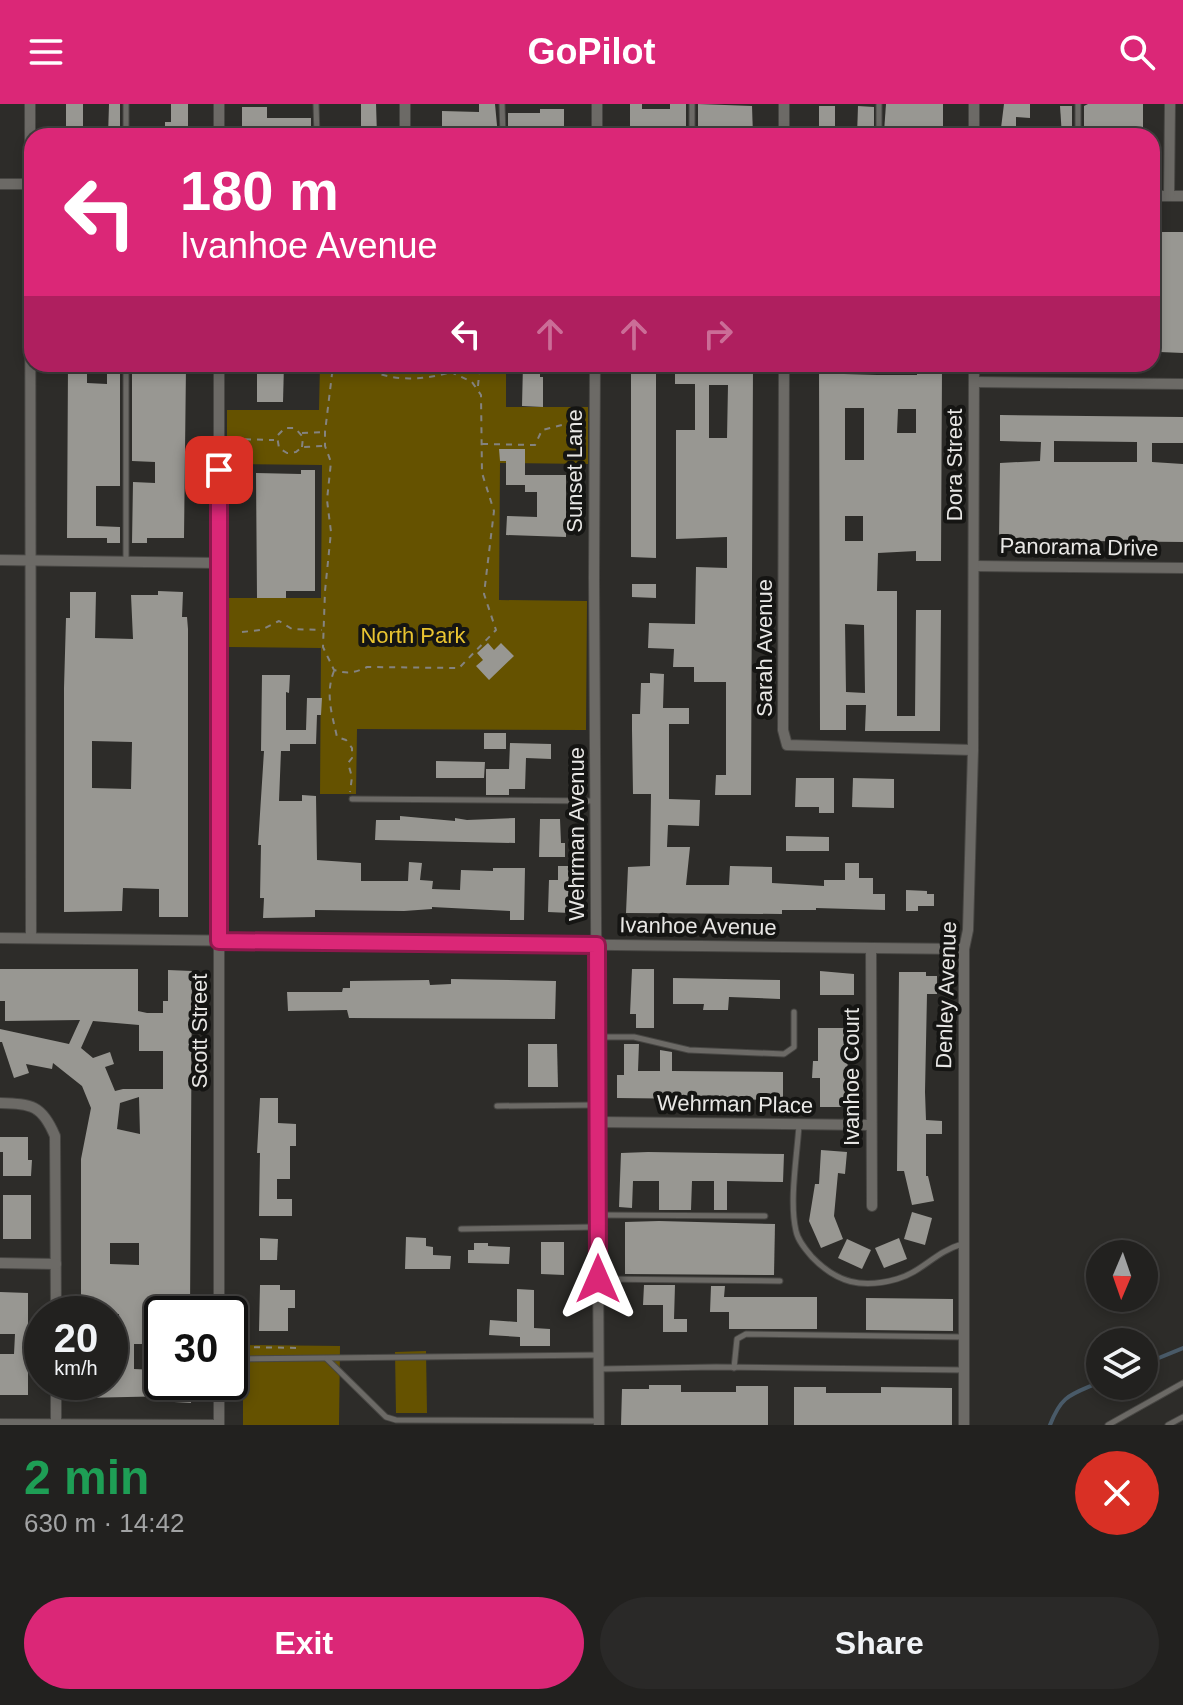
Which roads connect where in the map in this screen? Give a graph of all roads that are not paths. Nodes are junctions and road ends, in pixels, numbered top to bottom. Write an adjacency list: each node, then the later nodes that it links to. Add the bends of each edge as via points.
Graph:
1 (30, 104): 14 (street)
2 (126, 104): 15 (lane)
3 (219, 104): 16 (street)
4 (316, 104): 17 (lane)
5 (405, 104): 18 (street)
6 (502, 104): 19 (lane)
7 (597, 104): 20 (street)
8 (692, 104): 21 (lane)
9 (784, 104): 22 (street)
10 (879, 104): 23 (lane)
11 (974, 104): 24 (street)
12 (1078, 104): 25 (lane)
13 (1170, 104): 29 (street)
14 (30, 128)
15 (126, 128)
16 (219, 128)
17 (317, 128)
18 (405, 128)
19 (503, 128)
20 (597, 128)
21 (692, 128)
22 (784, 128)
23 (879, 128)
24 (974, 128)
25 (1078, 128)
26 (0, 184): 27 (street)
27 (24, 184)
28 (1160, 196): 29 (street)
29 (1169, 196): 30 (street)
30 (1183, 196)
31 (31, 372): 40 (street)
32 (126, 372): 41 (lane)
33 (219, 372): 42 (street, Scott Street)
34 (595, 372): 45 (street, Sunset Lane)
35 (784, 372): 46 (street, Sarah Avenue, via 787,745)
36 (974, 372): 37 (street, Dora Street)
37 (975, 382): 38 (street); 43 (street, Dora Street)
38 (1183, 384)
39 (0, 560): 40 (street)
40 (31, 561): 41 (street); 50 (street)
41 (126, 562): 42 (street)
42 (219, 563): 51 (street, Scott Street)
43 (974, 566): 44 (street, Panorama Drive); 46 (street, Denley Avenue)
44 (1183, 568)
45 (594, 578): 48 (street, Wehrman Avenue)
46 (973, 750): 54 (street, Denley Avenue)
47 (352, 799): 48 (lane)
48 (596, 801): 52 (street, Wehrman Avenue)
49 (0, 938): 50 (street, Ivanhoe Avenue)
50 (31, 938): 51 (street, Ivanhoe Avenue)
51 (219, 941): 52 (street, Ivanhoe Avenue); 74 (street, Scott Street)
52 (597, 945): 53 (street, Ivanhoe Avenue); 56 (street, Wehrman Avenue)
53 (871, 948): 54 (street, Ivanhoe Avenue); 62 (street, Ivanhoe Court)
54 (964, 949): 68 (street, Denley Avenue)
55 (794, 1012): 56 (lane, via 794,1047 784,1054 689,1050 634,1037)
56 (597, 1037): 58 (street, Wehrman Avenue)
57 (0, 1103): 70 (street, via 33,1106 43,1112 55,1136)
58 (597, 1105): 59 (lane); 60 (street, Wehrman Avenue)
59 (497, 1106)
60 (597, 1122): 61 (street, Wehrman Place); 64 (street, Wehrman Avenue)
61 (799, 1124): 62 (street, Wehrman Place); 68 (lane, via 796,1234 825,1270 841,1280 870,1284 897,1279 945,1249)
62 (871, 1125): 63 (street, Ivanhoe Court)
63 (872, 1206)
64 (598, 1215): 65 (lane); 66 (street, Wehrman Avenue)
65 (765, 1216)
66 (598, 1227): 67 (lane); 71 (street, Wehrman Avenue)
67 (461, 1229)
68 (963, 1244): 75 (street, Denley Avenue)
69 (0, 1263): 70 (street)
70 (56, 1264): 73 (street)
71 (598, 1279): 72 (lane); 76 (street, Wehrman Avenue)
72 (780, 1281)
73 (56, 1296)
74 (219, 1296)
75 (964, 1337): 79 (lane, via 746,1334 737,1339); 81 (street, Denley Avenue)
76 (599, 1355): 77 (lane); 80 (street, Wehrman Avenue)
77 (326, 1358): 78 (lane); 86 (lane, via 386,1417 396,1420)
78 (248, 1359)
79 (734, 1368): 80 (lane); 81 (lane)
80 (599, 1369): 86 (street, Wehrman Avenue)
81 (964, 1370): 90 (street, Denley Avenue)
82 (1183, 1383): 91 (lane)
83 (56, 1400): 88 (street)
84 (219, 1400): 89 (street)
85 (1183, 1417): 92 (lane)
86 (599, 1423)
87 (0, 1424): 88 (street)
88 (56, 1425): 89 (street)
89 (219, 1425)
90 (964, 1425)
91 (1108, 1425)
92 (1167, 1425)

